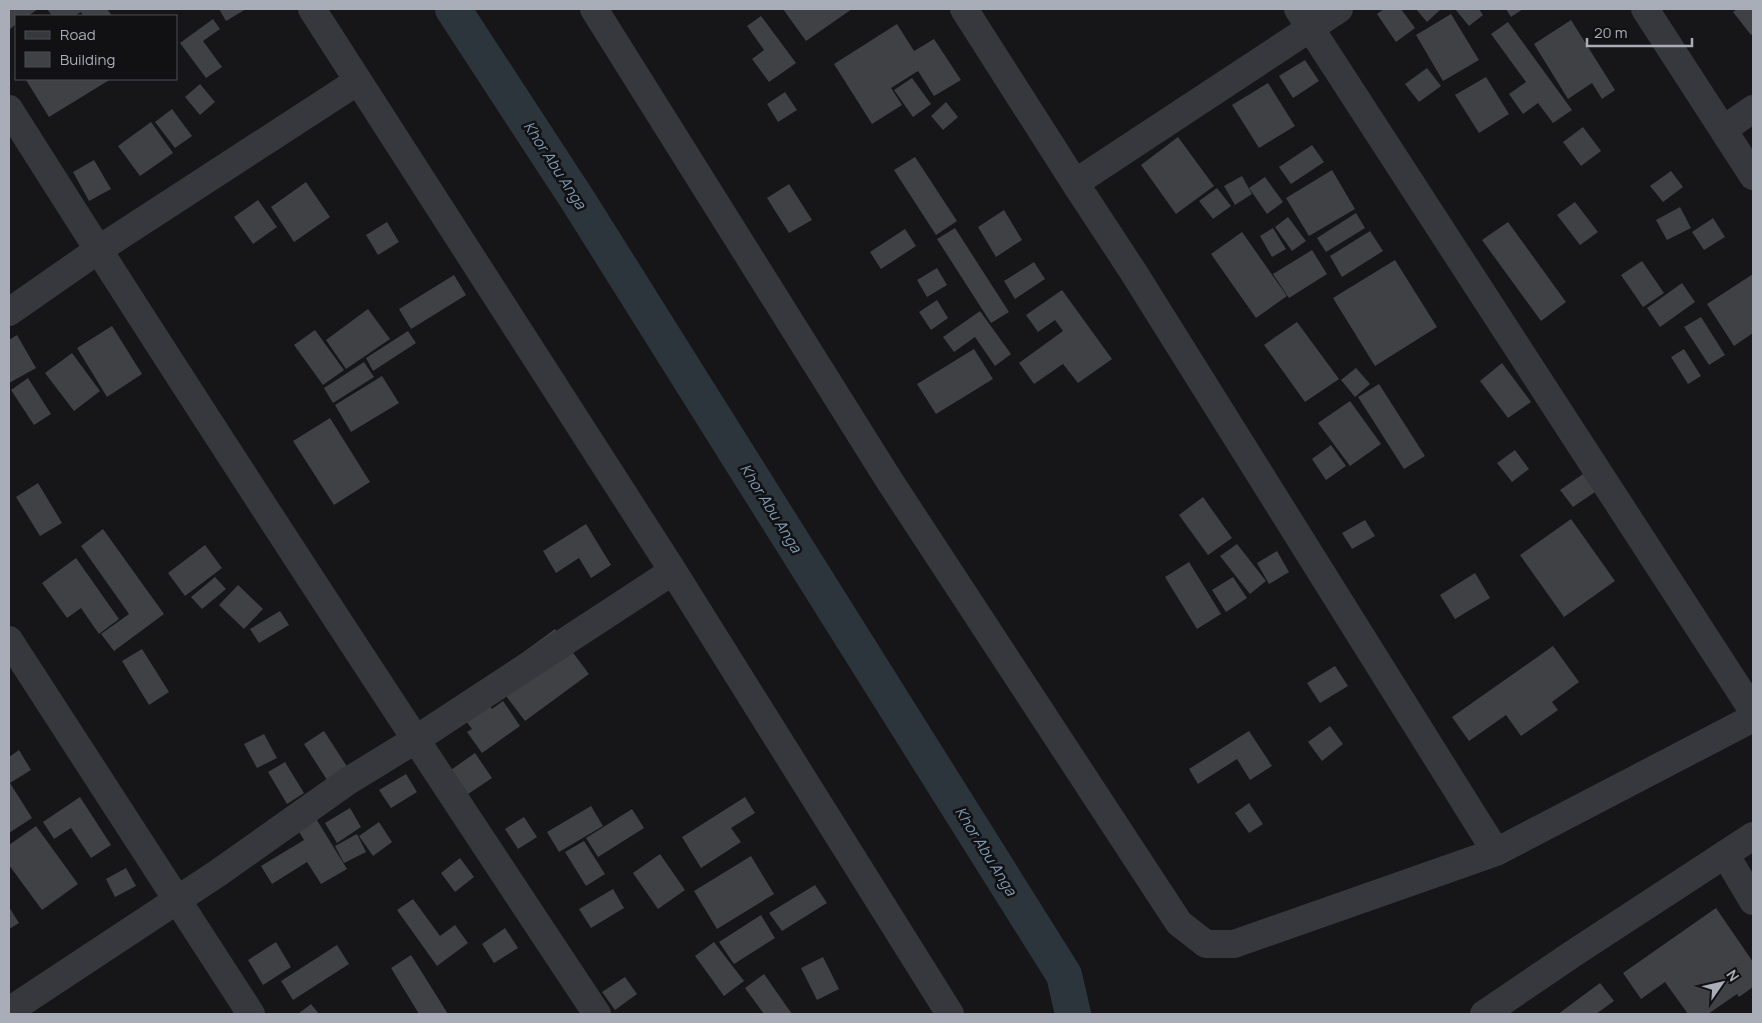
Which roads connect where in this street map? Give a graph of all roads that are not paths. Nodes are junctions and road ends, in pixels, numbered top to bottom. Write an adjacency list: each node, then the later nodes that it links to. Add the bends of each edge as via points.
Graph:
1 (312, 9): 7 (street)
2 (594, 9): 21 (street, via 884,472 1180,923 1206,944 1234,944)
3 (964, 9): 12 (street)
4 (1339, 9): 6 (street)
5 (1645, 9): 10 (street)
6 (1305, 18): 12 (street); 17 (street)
7 (358, 81): 13 (street); 15 (street)
8 (9, 109): 13 (street)
9 (1753, 109): 10 (street)
10 (1724, 129): 11 (street)
11 (1753, 176)
12 (1075, 183): 21 (street)
13 (98, 250): 14 (street); 19 (street)
14 (9, 312)
15 (672, 571): 19 (street); 29 (street)
16 (9, 640): 23 (street)
17 (1753, 711)
18 (1753, 718): 21 (street)
19 (415, 740): 23 (street, via 348,780); 28 (street)
20 (1753, 836): 22 (street)
21 (1496, 852)
22 (1725, 854): 24 (street); 26 (street)
23 (177, 900): 25 (street); 27 (street)
24 (1753, 901)
25 (9, 1011)
26 (1492, 1012)
27 (251, 1014)
28 (596, 1014)
29 (950, 1014)

